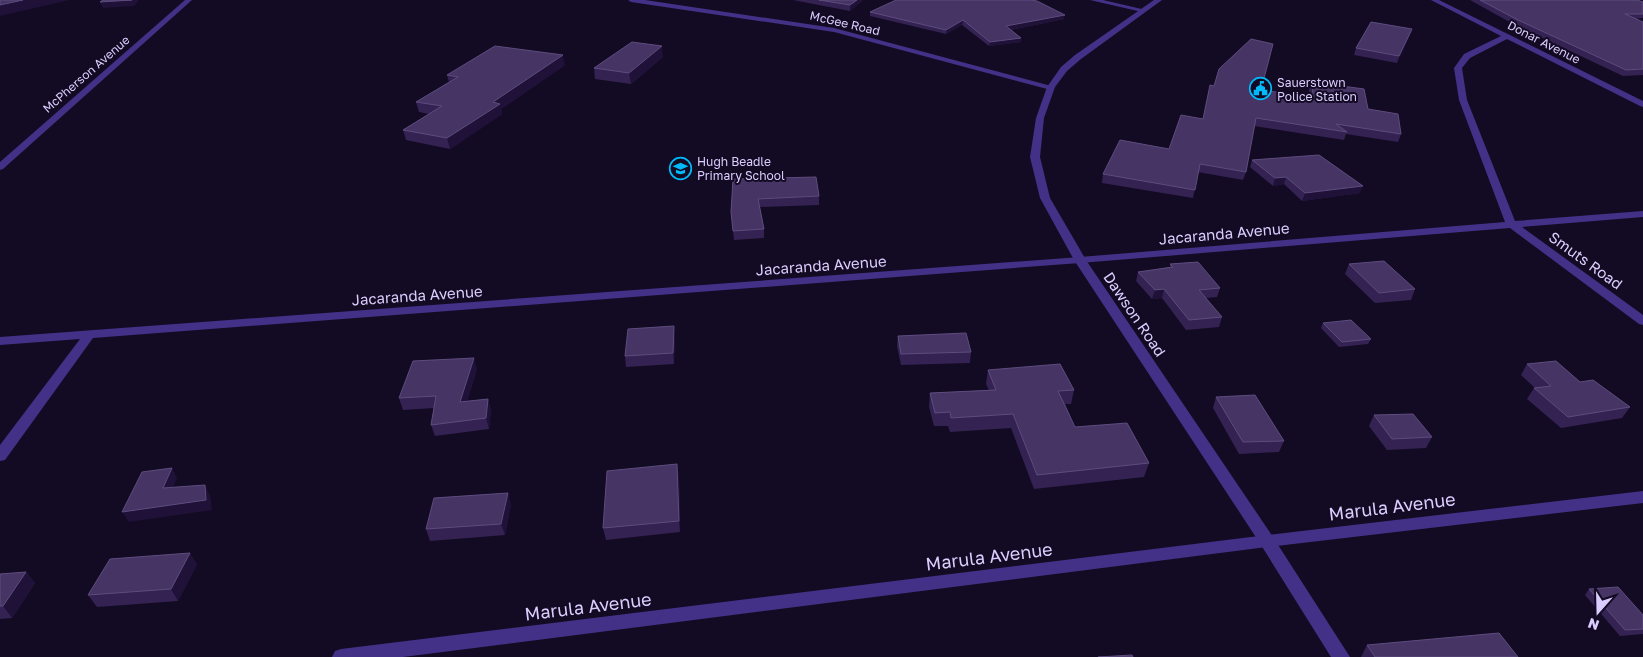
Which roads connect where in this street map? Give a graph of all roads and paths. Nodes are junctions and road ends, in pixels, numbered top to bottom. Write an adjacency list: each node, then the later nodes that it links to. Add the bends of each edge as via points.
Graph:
1 (189, 0): 10 (street, McPherson Avenue)
2 (631, 0): 8 (street, McGee Road, via 834,30)
3 (1093, 0): 6 (street)
4 (1159, 0): 6 (street, Dawson Road)
5 (1434, 0): 7 (street, Donar Avenue)
6 (1142, 10): 8 (street, Dawson Road, via 1078,57)
7 (1507, 36): 9 (street, Donar Avenue); 12 (street, via 1467,56 1458,68 1463,100)
8 (1051, 87): 13 (street, Dawson Road, via 1040,118 1036,157 1045,198)
9 (1643, 104)
10 (0, 167)
11 (1643, 214): 12 (street, Jacaranda Avenue)
12 (1511, 224): 13 (street, Jacaranda Avenue); 14 (street, Smuts Road)
13 (1080, 260): 15 (street, Jacaranda Avenue); 19 (street, Dawson Road)
14 (1643, 321)
15 (89, 335): 16 (street, Jacaranda Avenue); 17 (street)
16 (0, 341)
17 (0, 456)
18 (1643, 497): 19 (street, Marula Avenue)
19 (1267, 541): 20 (street, Marula Avenue); 21 (street, Dawson Road)
20 (341, 657)
21 (1341, 657)

